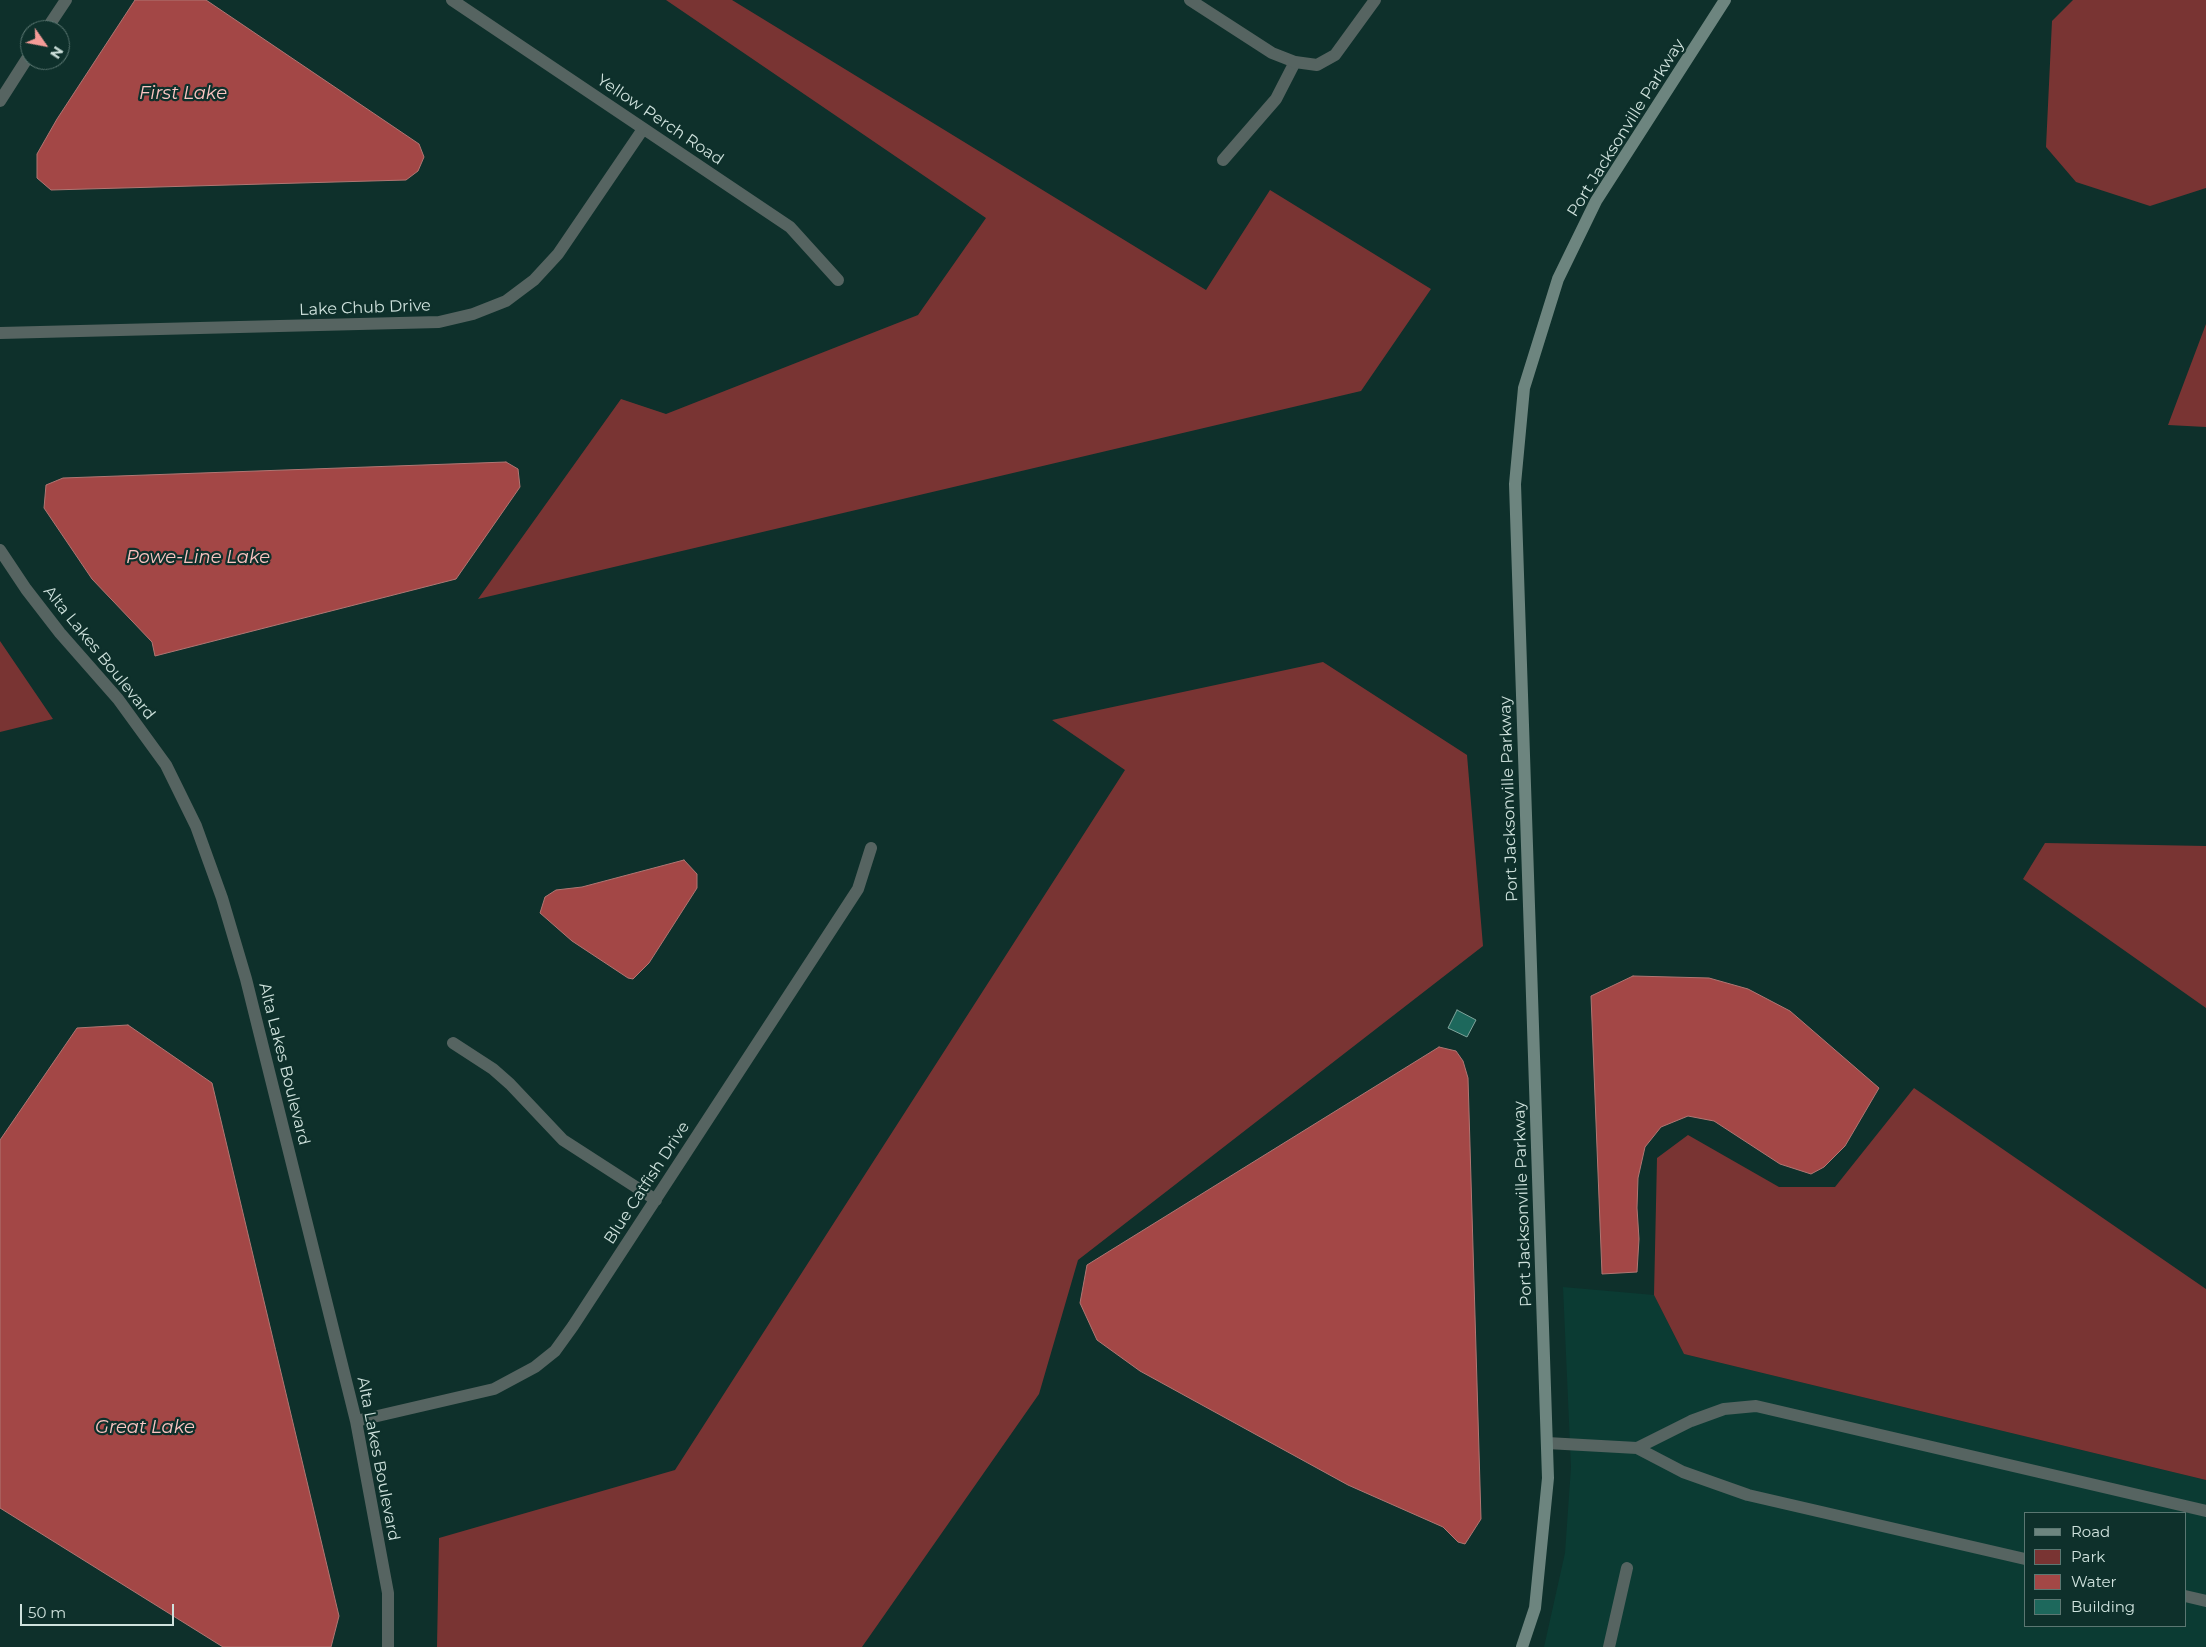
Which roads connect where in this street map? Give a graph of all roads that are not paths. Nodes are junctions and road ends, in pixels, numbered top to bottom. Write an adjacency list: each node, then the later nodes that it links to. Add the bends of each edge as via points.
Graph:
1 (66, 0): 6 (street)
2 (452, 0): 10 (street, Yellow Perch Road)
3 (1190, 0): 7 (street, via 1272,53)
4 (1375, 0): 7 (street, via 1335,56 1317,65)
5 (1725, 0): 19 (street, Port Jacksonville Parkway, via 1596,201 1558,279 1524,388 1515,484)
6 (53, 20)
7 (1295, 62): 11 (street, via 1276,99)
8 (20, 70): 9 (street)
9 (0, 101)
10 (643, 129): 12 (street, Yellow Perch Road, via 790,227); 13 (street, Lake Chub Drive, via 558,254 534,280 506,301 473,314 439,322)
11 (1223, 160)
12 (838, 280)
13 (0, 333)
14 (0, 550): 18 (street, Alta Lakes Boulevard, via 26,589 118,699 166,765 196,826 246,979)
15 (871, 848): 17 (street, Blue Catfish Drive, via 858,889)
16 (453, 1043): 17 (street, via 494,1069 563,1140)
17 (656, 1200): 18 (street, Blue Catfish Drive, via 555,1351 535,1367 494,1389)
18 (356, 1420): 26 (street, Alta Lakes Boulevard, via 388,1593)
19 (1547, 1443): 20 (street); 27 (street, Port Jacksonville Parkway, via 1548,1478 1535,1608)
20 (1637, 1448): 21 (street, via 1691,1421 1724,1409 1756,1406); 22 (street, via 1683,1472 1748,1495)
21 (2206, 1511)
22 (2024, 1559)
23 (1627, 1568): 28 (street)
24 (2186, 1596): 25 (street)
25 (2206, 1601)
26 (388, 1647)
27 (1522, 1647)
28 (1609, 1647)

